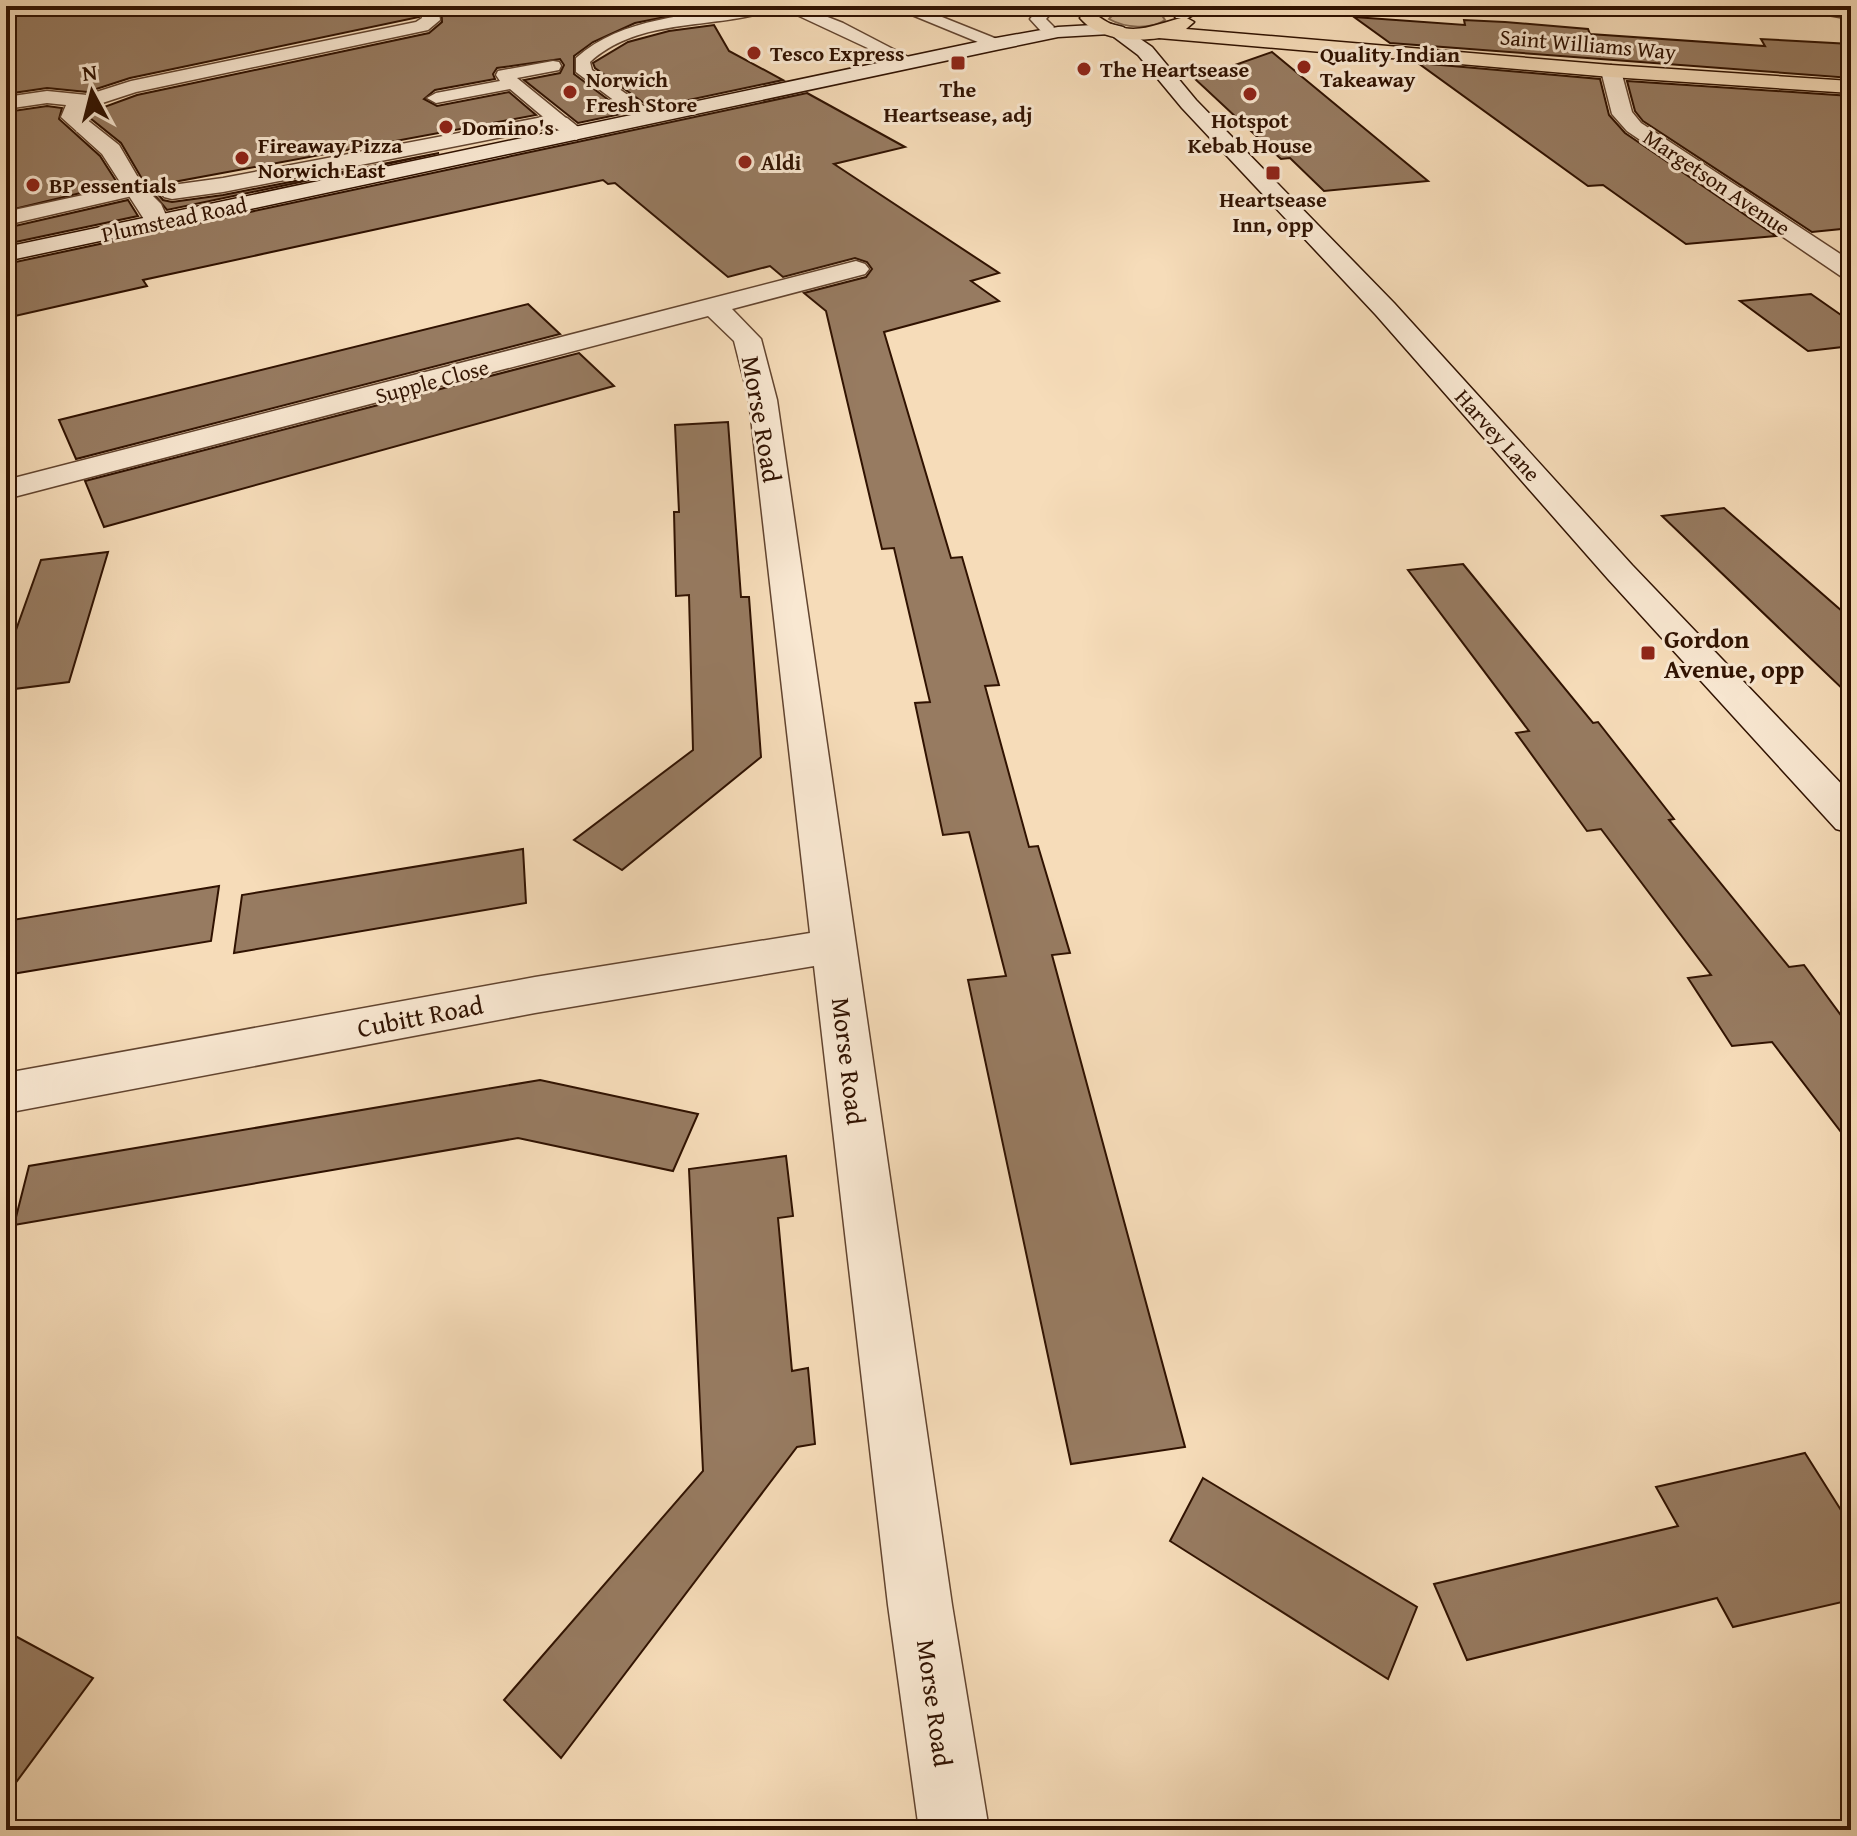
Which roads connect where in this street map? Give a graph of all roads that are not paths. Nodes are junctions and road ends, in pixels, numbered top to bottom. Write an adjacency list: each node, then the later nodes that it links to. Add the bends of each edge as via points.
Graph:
1 (429, 6): 18 (street, via 431,20 422,26)
2 (1049, 6): 11 (lane, via 1038,19)
3 (1107, 6): 9 (highway)
4 (1805, 6): 10 (lane)
5 (1183, 11): 13 (highway, via 1179,26); 14 (highway, Saint Williams Way)
6 (749, 12): 27 (lane, via 643,30 590,51 582,61 584,72)
7 (802, 12): 19 (lane)
8 (917, 12): 15 (lane)
9 (1088, 13): 11 (street, Plumstead Road); 12 (highway)
10 (1851, 14)
11 (1052, 30): 12 (street, Plumstead Road); 15 (street, Plumstead Road)
12 (1114, 30): 13 (highway, Saint Williams Way); 17 (street, Harvey Lane)
13 (1155, 32): 14 (highway, Saint Williams Way); 17 (street)
14 (1225, 36): 21 (highway, Saint Williams Way)
15 (996, 44): 19 (street, Plumstead Road)
16 (234, 46): 18 (street)
17 (1145, 51): 38 (street, Harvey Lane)
18 (250, 60): 25 (street)
19 (910, 62): 27 (street, Plumstead Road)
20 (553, 66): 22 (lane, via 504,75)
21 (1611, 71): 23 (highway, Saint Williams Way); 35 (street, Margetson Avenue, via 1622,114 1634,127)
22 (515, 83): 24 (lane); 28 (lane)
23 (1851, 87)
24 (436, 98)
25 (88, 101): 26 (street, via 47,97); 29 (street, via 71,111 71,117 111,150)
26 (6, 103)
27 (649, 118): 28 (street, Plumstead Road)
28 (561, 126): 30 (street, Plumstead Road); 32 (street, Plumstead Road)
29 (134, 190): 31 (lane); 32 (street, via 149,204)
30 (172, 192)
31 (10, 213)
32 (157, 222): 33 (street, Plumstead Road)
33 (6, 254)
34 (856, 269): 36 (street, Supple Close)
35 (1851, 272)
36 (714, 307): 37 (street, Supple Close); 39 (street, Morse Road, via 747,339 763,400)
37 (6, 490)
38 (1851, 819)
39 (834, 946): 40 (street, Cubitt Road, via 535,995); 41 (street, Morse Road)
40 (6, 1093)
41 (954, 1830)

